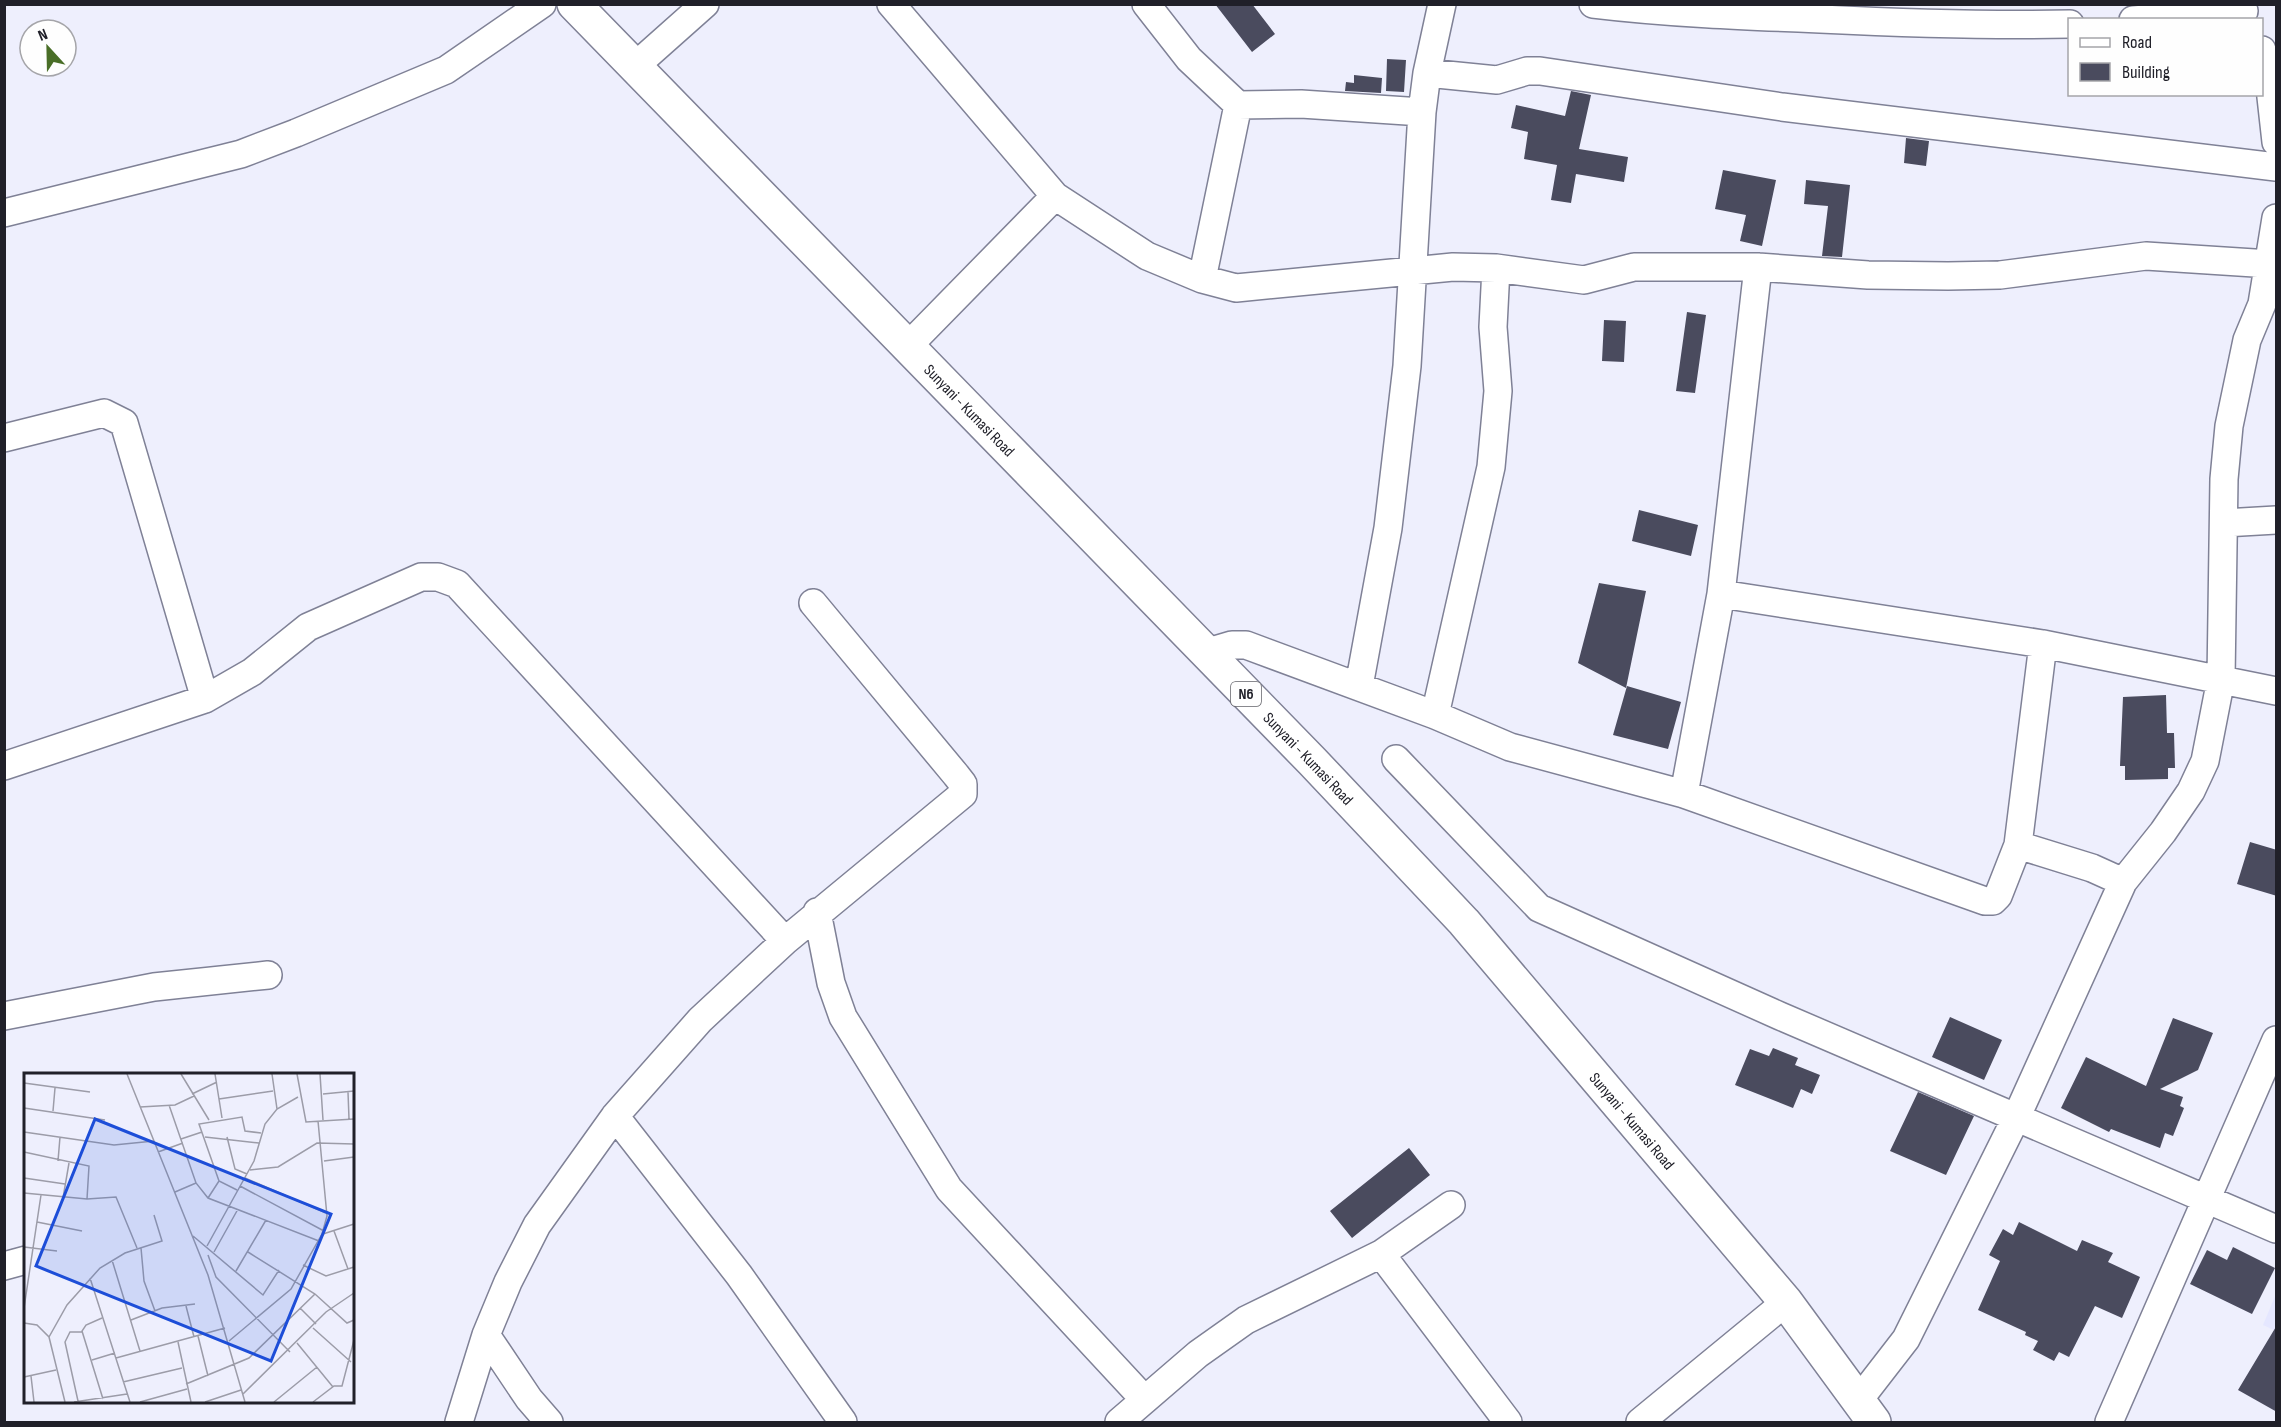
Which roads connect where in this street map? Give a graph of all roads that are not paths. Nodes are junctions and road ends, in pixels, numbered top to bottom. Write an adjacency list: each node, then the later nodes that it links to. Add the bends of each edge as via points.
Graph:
1 (542, 4): 19 (street, via 446,70 296,133 230,157)
2 (574, 4): 12 (main road, Sunyani - Kumasi Road / N6)
3 (705, 4): 12 (street)
4 (891, 4): 18 (street)
5 (1146, 4): 14 (street, via 1189,59)
6 (1442, 4): 13 (street)
7 (1593, 4): 10 (street, via 1660,12 1835,20 2005,26)
8 (2244, 12): 9 (street)
9 (2161, 18)
10 (2068, 24)
11 (2263, 55): 16 (street)
12 (633, 68): 26 (main road, Sunyani - Kumasi Road / N6)
13 (1427, 73): 15 (street); 17 (street, via 1497,80 1540,71 1782,107)
14 (1238, 105): 15 (street, via 1301,104); 25 (street)
15 (1422, 112): 24 (street)
16 (2277, 142)
17 (2277, 167)
18 (1055, 196): 25 (street, via 1147,255); 26 (street)
19 (4, 213)
20 (2277, 218): 21 (street)
21 (2270, 264): 22 (street, via 2146,256 2000,275 1948,276); 29 (street, via 2262,304 2247,340 2229,426)
22 (1758, 267): 23 (street, via 1634,267 1584,280); 30 (street)
23 (1496, 268): 24 (street); 38 (street, via 1493,327 1498,391 1491,467)
24 (1414, 271): 25 (street, via 1236,288); 35 (street, via 1388,528)
25 (1202, 279)
26 (908, 346): 33 (main road, Sunyani - Kumasi Road / N6)
27 (4, 438): 37 (street, via 104,413 124,423)
28 (2277, 520): 29 (street)
29 (2223, 523): 34 (street)
30 (1721, 594): 32 (street); 41 (street)
31 (813, 603): 44 (street, via 963,784 963,794)
32 (2043, 644): 34 (street); 42 (street)
33 (1205, 653): 35 (street, via 1246,645); 57 (main road, Sunyani - Kumasi Road / N6, via 1464,922)
34 (2221, 679): 36 (street); 43 (street, via 2205,761 2191,791)
35 (1359, 687): 38 (street)
36 (2277, 691)
37 (205, 699): 40 (street); 45 (street, via 252,672 308,627 421,577 438,577 457,584)
38 (1435, 716): 41 (street, via 1510,747)
39 (1396, 759): 50 (street, via 1539,908)
40 (4, 766)
41 (1684, 794): 42 (street, via 1985,901 1998,896)
42 (2018, 845): 43 (street)
43 (2123, 882): 50 (street)
44 (817, 912): 45 (street); 59 (street, via 831,983 843,1017 949,1189)
45 (785, 941): 49 (street, via 699,1020)
46 (268, 975): 47 (street, via 154,987)
47 (4, 1017)
48 (2277, 1040): 51 (street)
49 (615, 1116): 58 (street, via 537,1225); 63 (street, via 739,1275)
50 (2017, 1116): 51 (street); 60 (street)
51 (2205, 1198): 53 (street); 67 (street)
52 (1451, 1205): 54 (street)
53 (2277, 1229)
54 (1381, 1254): 59 (street, via 1246,1320); 65 (street)
55 (24, 1261): 56 (street)
56 (4, 1266)
57 (1786, 1302): 60 (main road, Sunyani - Kumasi Road / N6); 66 (street)
58 (486, 1335): 61 (street); 62 (street)
59 (1144, 1399): 64 (street)
60 (1866, 1412)
61 (459, 1422)
62 (549, 1422)
63 (843, 1422)
64 (1119, 1422)
65 (1508, 1422)
66 (1640, 1422)
67 (2109, 1422)

